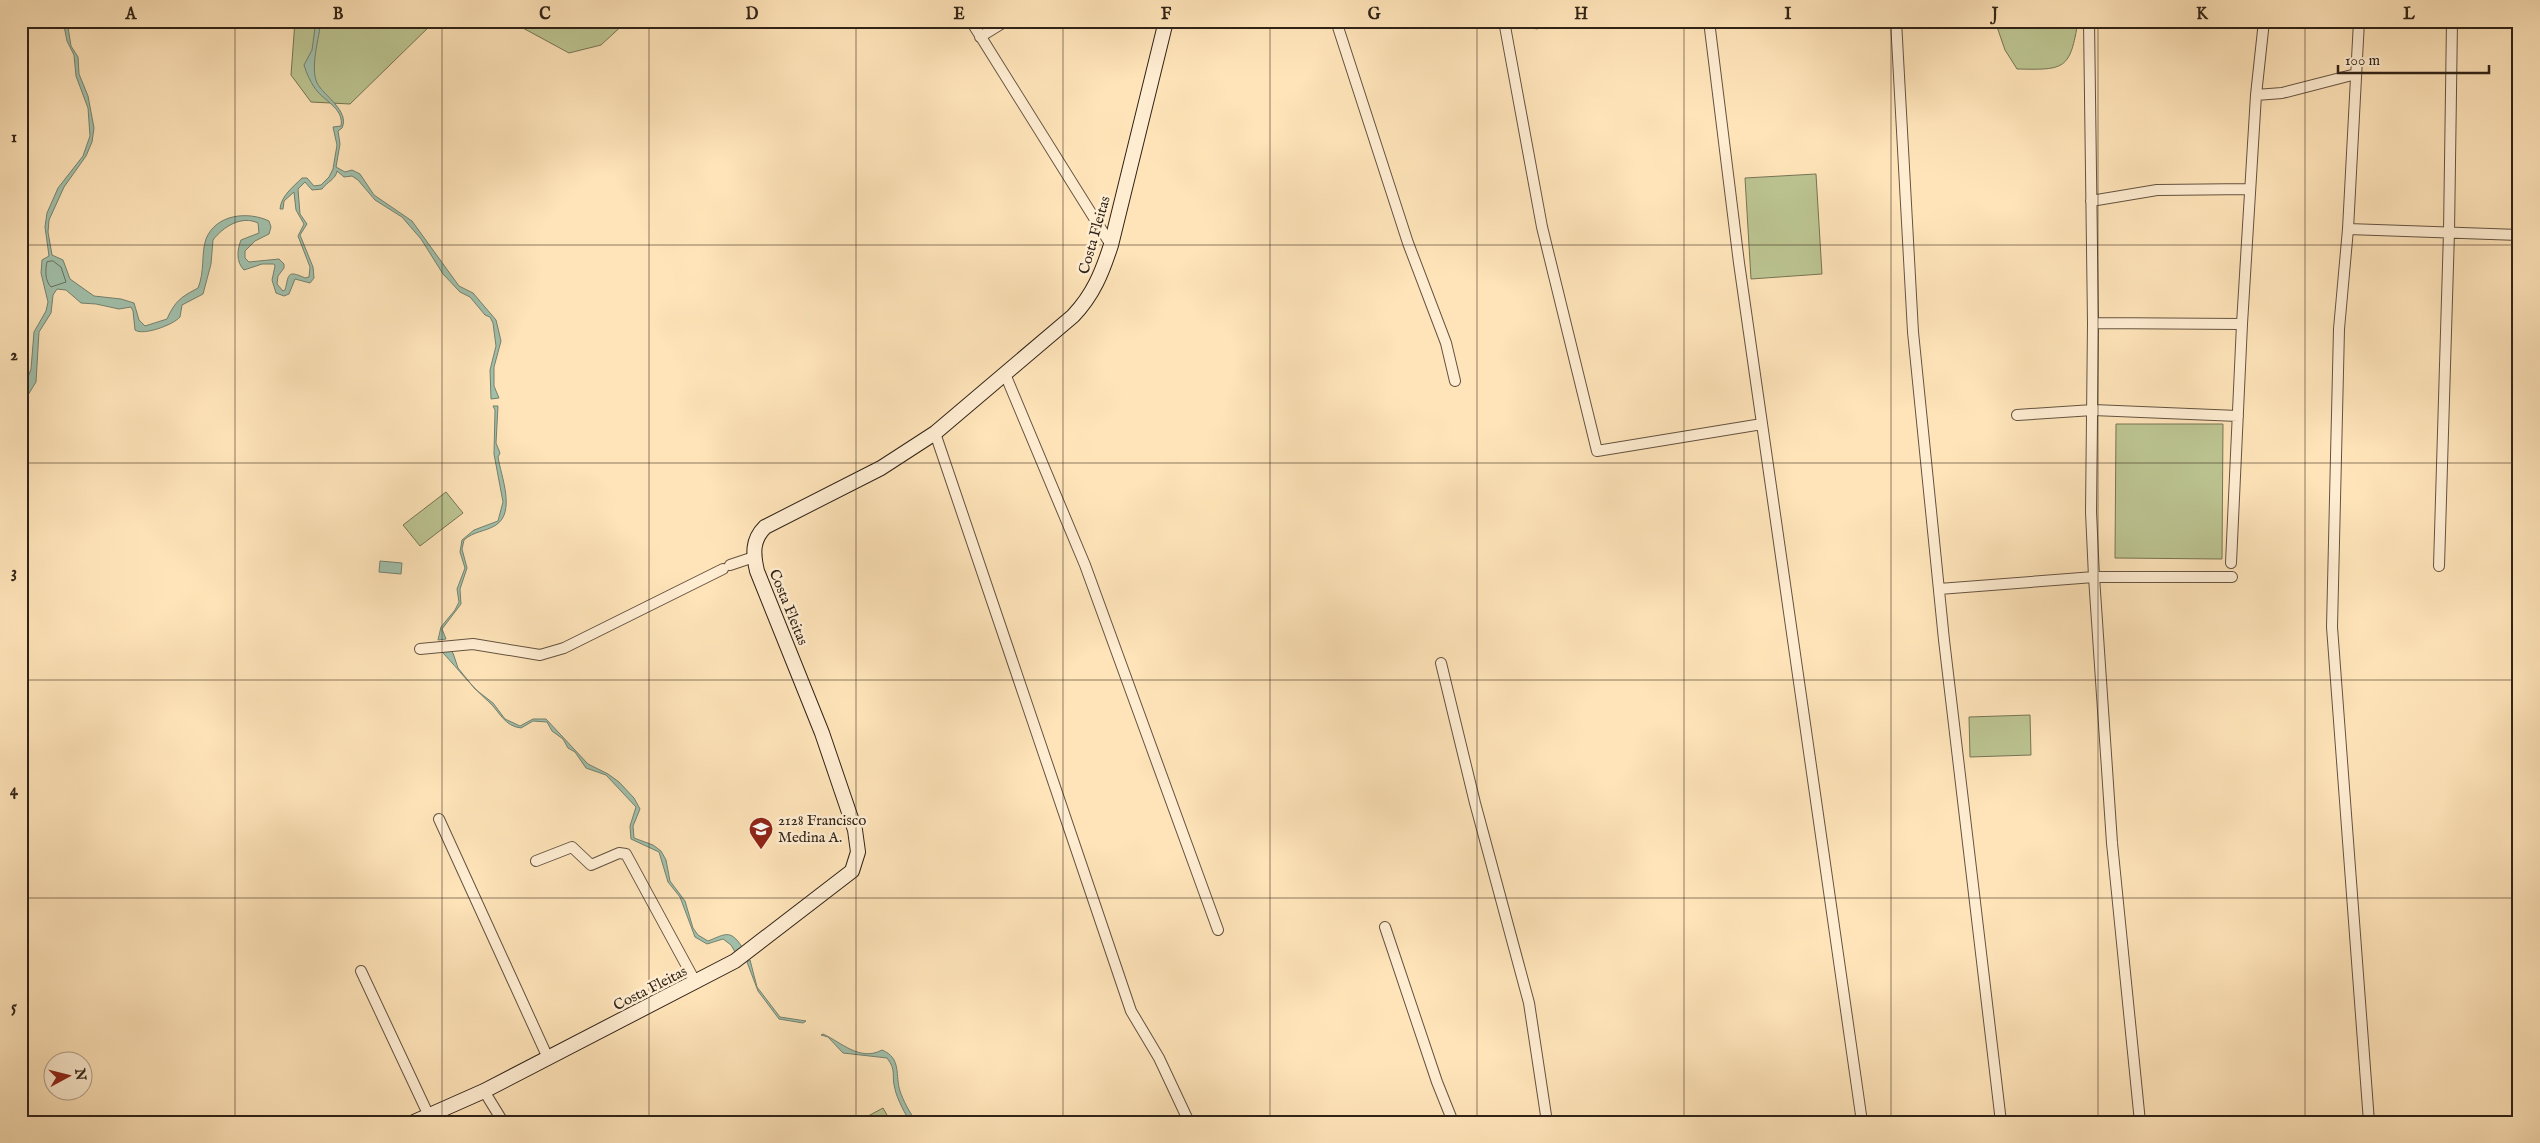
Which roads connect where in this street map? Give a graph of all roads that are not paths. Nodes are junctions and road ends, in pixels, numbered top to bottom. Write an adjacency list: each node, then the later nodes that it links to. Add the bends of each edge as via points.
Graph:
1 (971, 21): 12 (street)
2 (1006, 21): 12 (street)
3 (1166, 21): 20 (main road, Costa Fleitas)
4 (1336, 21): 24 (street, via 1408,243 1446,343)
5 (1504, 21): 28 (street, via 1542,227 1597,451)
6 (1709, 21): 28 (street)
7 (1896, 21): 35 (street, via 1913,332)
8 (2089, 21): 16 (street)
9 (2264, 21): 14 (street)
10 (2359, 21): 13 (street)
11 (2452, 21): 18 (street)
12 (980, 37): 20 (street)
13 (2356, 74): 14 (street, via 2282,93); 17 (street)
14 (2256, 95): 15 (street)
15 (2250, 189): 16 (street, via 2158,190); 22 (street)
16 (2091, 201): 21 (street)
17 (2348, 229): 18 (street); 54 (street, via 2339,329 2332,627)
18 (2449, 232): 19 (street); 32 (street)
19 (2519, 235)
20 (1111, 245): 23 (main road, Costa Fleitas, via 1096,286 1083,305)
21 (2093, 323): 22 (street); 25 (street)
22 (2242, 324): 27 (street)
23 (1005, 374): 29 (main road, Costa Fleitas); 41 (street, via 1085,565)
24 (1455, 381)
25 (2093, 410): 26 (street); 27 (street); 33 (street, via 2091,512)
26 (2017, 415)
27 (2238, 416): 31 (street)
28 (1762, 424): 51 (street)
29 (935, 433): 30 (main road, Costa Fleitas, via 881,468 766,527 757,537); 48 (street, via 1131,1011 1160,1058)
30 (754, 557): 36 (street, via 727,567 564,648 540,655 474,644); 43 (main road, Costa Fleitas, via 822,734 855,830 858,852 852,871 840,882 735,961)
31 (2231, 563)
32 (2438, 566)
33 (2094, 577): 34 (street); 35 (street); 53 (street, via 2112,843)
34 (2232, 577)
35 (1939, 589): 52 (street)
36 (420, 648)
37 (1442, 663): 50 (street, via 1475,803 1529,1003)
38 (439, 819): 44 (street)
39 (536, 861): 43 (street, via 572,847 591,865 620,853 626,854)
40 (1385, 927): 49 (street)
41 (1218, 930)
42 (361, 971): 46 (street)
43 (696, 983): 44 (main road, Costa Fleitas)
44 (548, 1058): 45 (main road, Costa Fleitas)
45 (484, 1090): 46 (main road, Costa Fleitas); 47 (street)
46 (420, 1120)
47 (503, 1122)
48 (1189, 1122)
49 (1453, 1122)
50 (1547, 1122)
51 (1862, 1122)
52 (2001, 1122)
53 (2140, 1122)
54 (2369, 1122)

